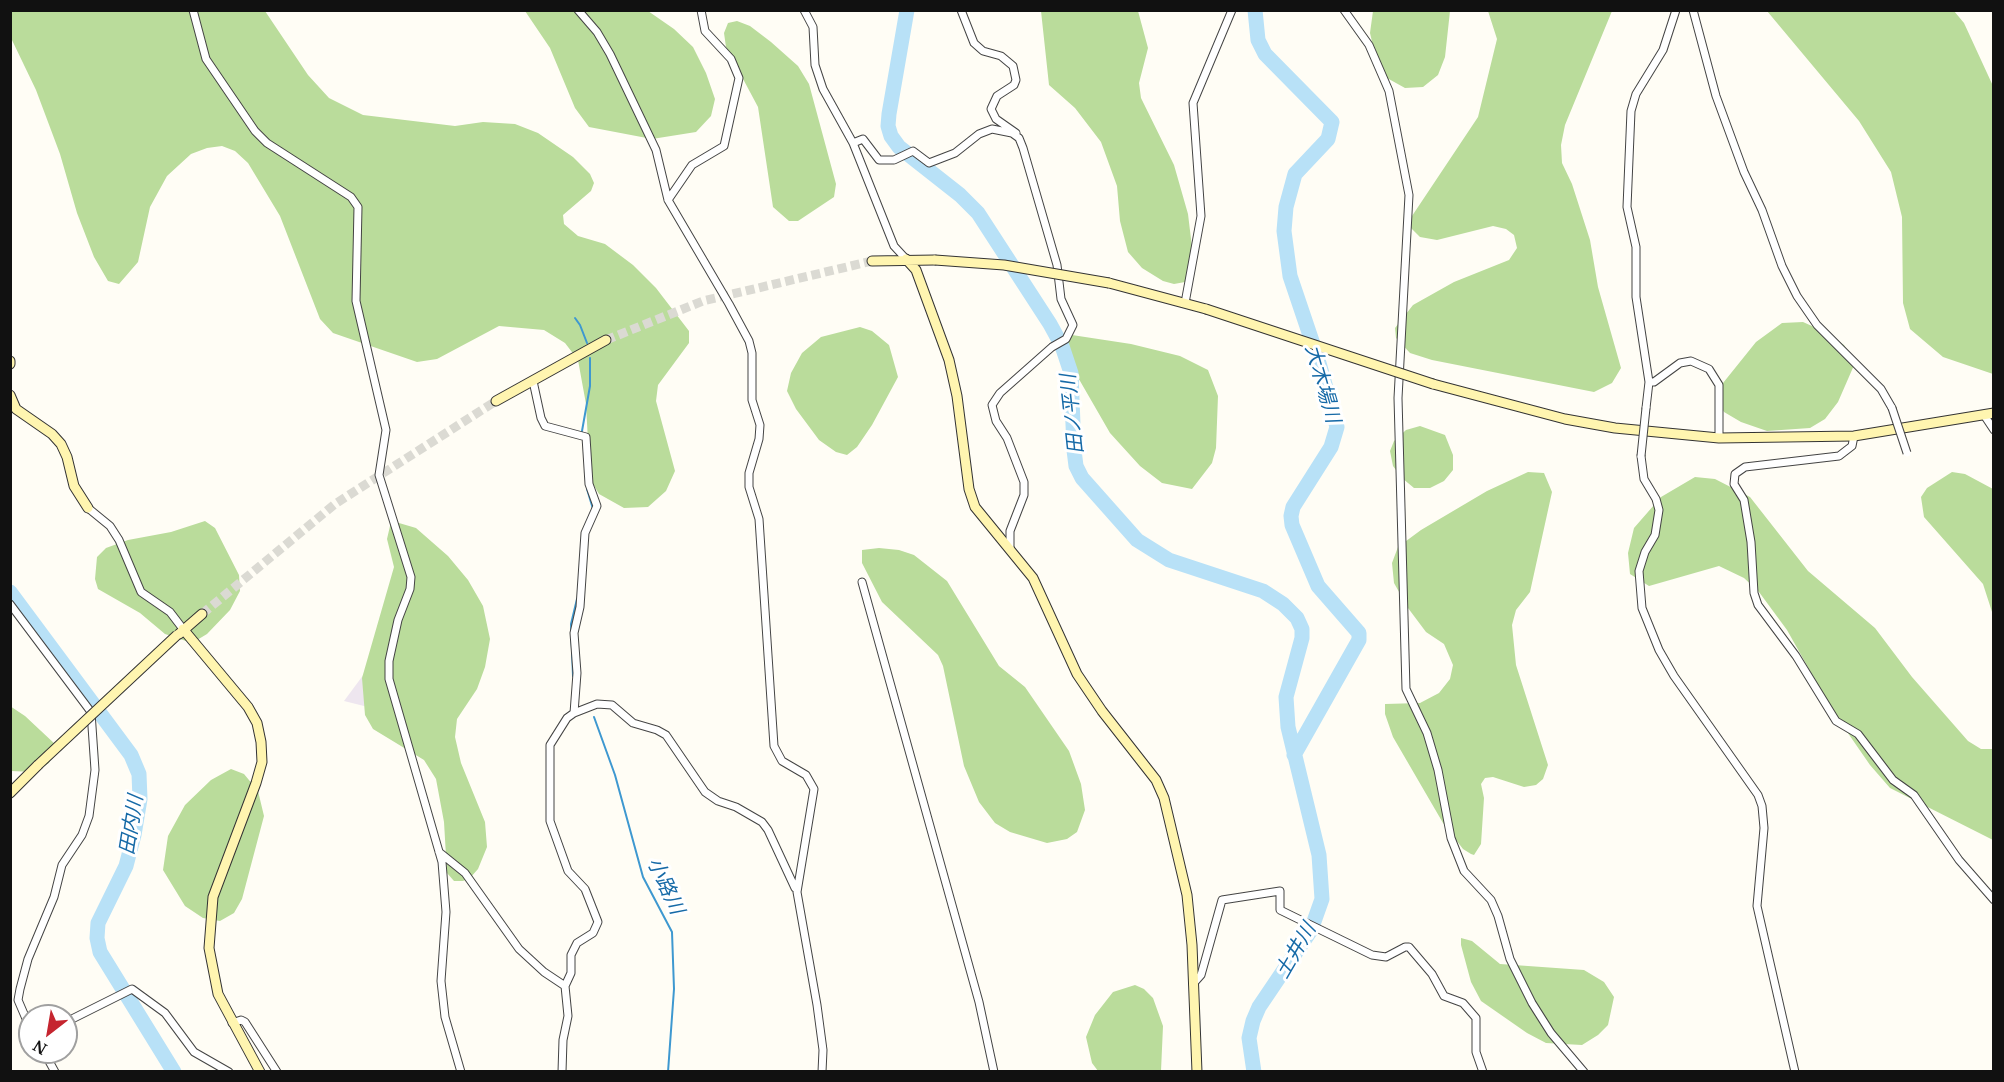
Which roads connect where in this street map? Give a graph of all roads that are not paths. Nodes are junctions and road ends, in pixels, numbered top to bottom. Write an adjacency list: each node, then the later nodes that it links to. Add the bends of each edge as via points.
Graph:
1 (193, 10): 34 (street, via 206,59 255,131 357,203 356,301 386,430 379,475 411,577 391,651 389,679)
2 (578, 10): 12 (street, via 610,54 651,140)
3 (701, 10): 12 (street, via 705,31 730,58 739,78 724,146 692,165)
4 (804, 10): 11 (street, via 813,27 818,77)
5 (961, 10): 10 (street, via 978,47 1013,66 1014,86 997,96 991,109 996,119)
6 (1232, 10): 15 (street, via 1192,103 1201,216)
7 (1344, 10): 51 (street, via 1369,45 1389,91 1409,195 1398,398 1406,689 1427,733 1445,817 1464,871 1491,900 1510,958 1532,1003 1551,1033)
8 (1676, 10): 18 (street, via 1663,50 1636,94 1631,111 1627,207 1636,247 1636,297)
9 (1693, 10): 25 (street, bridge, via 1716,96 1782,266 1817,325 1881,389 1892,408)
10 (1018, 138): 11 (street, via 1002,130 985,131 955,153 929,163 909,154 879,160 863,139); 27 (street, via 1057,265 1062,299 1073,325 1069,335 1000,393 992,405 1024,482)
11 (853, 143): 13 (street, via 894,246)
12 (668, 200): 35 (street, via 739,322 752,353 752,400 760,425 749,488 759,519 774,746 782,761 806,775 814,789)
13 (906, 259): 14 (street); 15 (street, bridge, via 1004,265 1109,283); 27 (street, via 916,270 949,360 975,507)
14 (872, 261)
15 (1185, 303): 24 (street, bridge, via 1433,384 1564,419)
16 (606, 340): 17 (street)
17 (533, 381): 20 (street); 32 (street, via 545,426 586,437 589,484 597,507 585,533 580,607 574,633)
18 (1649, 382): 24 (street, via 1680,363 1691,361 1709,369 1719,385); 52 (street, bridge, via 1641,456 1644,479 1659,510 1655,535 1639,571 1642,608 1674,676 1762,806 1764,828 1757,906)
19 (10, 395): 26 (street, via 16,409 60,444 74,486)
20 (496, 401)
21 (1989, 414): 22 (street); 23 (street)
22 (1994, 430)
23 (1854, 436): 24 (street); 36 (street, via 1852,446 1839,456 1746,467 1735,474 1734,483 1744,500 1751,542 1754,593 1758,605 1796,656 1836,721 1858,734 1893,780 1914,795 1959,860)
24 (1719, 438)
25 (1907, 453)
26 (88, 508): 31 (street, via 110,526 119,540 141,592 170,612)
27 (1010, 548): 37 (street, via 1033,578 1077,674 1156,780 1164,798 1186,895)
28 (862, 582): 48 (street, via 979,1002)
29 (10, 604): 39 (street, via 91,712 95,770 90,816 62,865 54,897 28,959)
30 (202, 614): 31 (street)
31 (180, 632): 33 (street, bridge); 41 (street, via 248,707 261,742 262,762 213,897 209,927 211,968)
32 (574, 713): 35 (street, via 597,705 612,705 633,723 666,735 705,792 762,822); 38 (street, via 550,745 549,812 568,871 585,889 598,922 593,933 573,948 571,973)
33 (10, 794)
34 (439, 852): 38 (street, via 465,873 519,949); 45 (street, via 446,912 441,981)
35 (797, 892): 47 (street, via 822,1039)
36 (1994, 900)
37 (1193, 984): 49 (street); 50 (street, via 1202,975 1222,900 1280,891 1280,910 1379,957 1409,947 1432,974 1444,996 1463,1003 1476,1018 1476,1052)
38 (565, 986): 46 (street, via 568,1016)
39 (20, 1004)
40 (78, 1016): 42 (street, via 131,990 165,1013 194,1052)
41 (232, 1023): 43 (street); 44 (street, via 246,1022)
42 (229, 1071)
43 (260, 1071)
44 (277, 1071)
45 (461, 1071)
46 (562, 1071)
47 (822, 1071)
48 (994, 1071)
49 (1197, 1071)
50 (1483, 1071)
51 (1584, 1071)
52 (1795, 1071)

